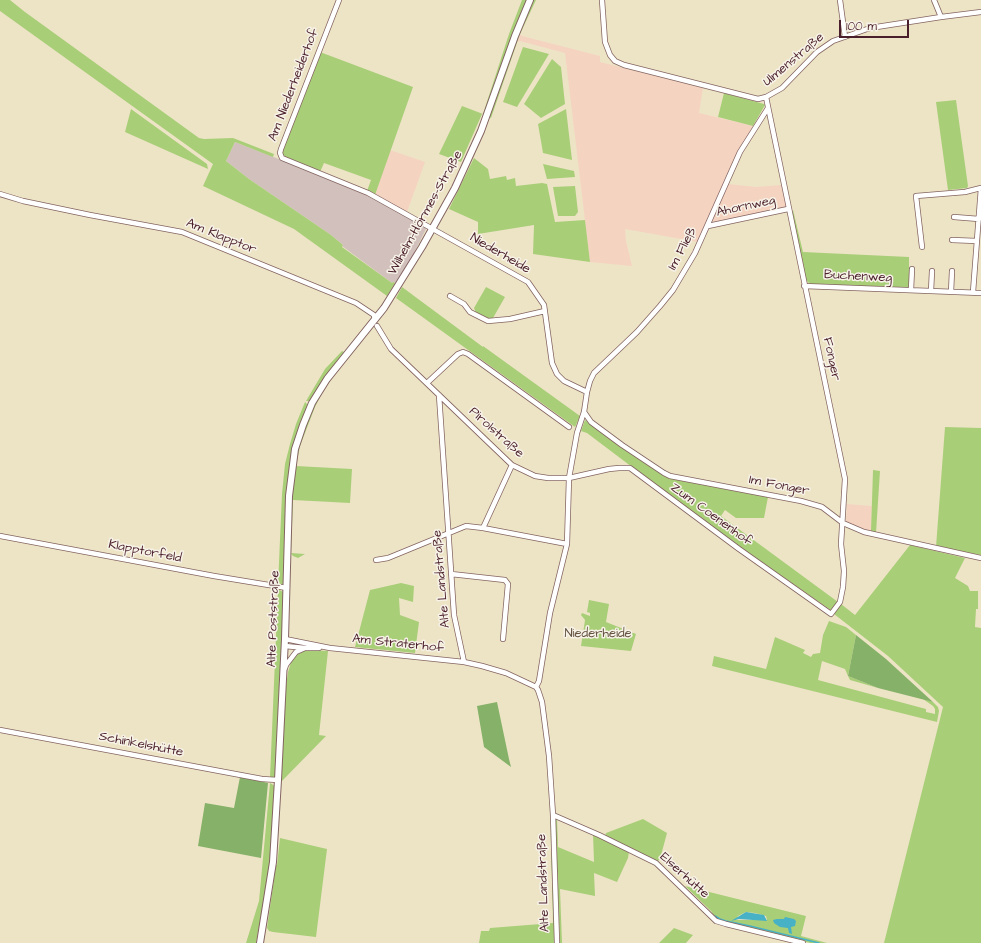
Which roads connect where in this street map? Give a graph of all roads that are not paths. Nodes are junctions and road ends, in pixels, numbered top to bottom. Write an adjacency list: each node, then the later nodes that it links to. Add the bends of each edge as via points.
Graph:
1 (339, 0): 17 (street, Am Niederheiderhof, via 280,151 281,156 284,160 364,191)
2 (530, 0): 17 (street, Wilhelm-Hörmes-Straße, via 479,136 455,188)
3 (602, 0): 9 (street, Ulmenstraße, via 605,42 615,60 624,65 751,97)
4 (840, 0): 8 (street)
5 (934, 0): 7 (street)
6 (981, 12): 7 (street, Ulmenstraße)
7 (941, 17): 8 (street, Ulmenstraße, via 870,28)
8 (845, 37): 9 (street, Ulmenstraße, via 833,41 817,52 782,88)
9 (766, 98): 10 (street)
10 (768, 108): 13 (street, Fonger); 16 (street, Im Fließ, via 740,152)
11 (981, 188): 15 (street); 20 (street, via 965,192 916,196)
12 (0, 194): 32 (street, Am Klapptor, via 90,215 182,232 356,303 374,315)
13 (788, 209): 16 (street, Ahornweg); 24 (street, Fonger)
14 (954, 218): 15 (street)
15 (979, 219): 19 (street)
16 (708, 226): 34 (street, Im Fließ, via 673,290 637,332 594,373)
17 (432, 229): 31 (street, Niederheide, via 528,282 544,305); 32 (street, Wilhelm-Hörmes-Straße)
18 (952, 240): 19 (street)
19 (977, 241): 28 (street)
20 (922, 247)
21 (912, 269): 25 (street, Buchenweg)
22 (932, 271): 26 (street)
23 (952, 271): 27 (street)
24 (804, 286): 25 (street, Buchenweg); 40 (street, Fonger, via 845,479)
25 (911, 290): 26 (street, Buchenweg)
26 (931, 291): 27 (street, Buchenweg)
27 (951, 292): 28 (street, Buchenweg)
28 (973, 292): 29 (street, Buchenweg)
29 (981, 293)
30 (450, 296): 31 (street, via 464,304 470,312 488,321)
31 (545, 311): 34 (street, Niederheide, via 552,363 557,374 564,381)
32 (376, 323): 33 (street, via 391,349); 48 (street, Alte Poststraße, via 326,379 303,425 295,449 289,496)
33 (428, 383): 35 (street); 37 (street, via 463,352)
34 (587, 392): 36 (street)
35 (439, 395): 38 (street, Pirolstraße); 42 (street, Alte Landstraße)
36 (584, 412): 39 (street, via 577,433); 40 (street, Im Fonger, via 591,422 670,476 801,500 822,507)
37 (569, 427)
38 (512, 465): 39 (street, Pirolstraße, via 534,476); 41 (street)
39 (569, 478): 44 (street); 49 (street, Zum Coenenhof, via 630,468)
40 (843, 523): 45 (street, Im Fonger, via 864,532); 49 (street, Fonger, via 843,587 840,602)
41 (483, 528): 42 (street, via 466,526); 44 (street)
42 (449, 533): 46 (street, via 388,558); 47 (street, Alte Landstraße)
43 (0, 536): 48 (street, Klapptorfeld)
44 (566, 544): 56 (street)
45 (981, 558)
46 (376, 560)
47 (451, 574): 50 (street, via 505,580 508,584); 54 (street, Alte Landstraße, via 454,616)
48 (287, 588): 51 (street, Alte Poststraße)
49 (831, 614)
50 (503, 639)
51 (285, 643): 52 (street, Am Straterhof); 53 (street, Am Straterhof); 55 (street, Alte Poststraße)
52 (306, 648): 53 (street, Am Straterhof); 55 (street, via 296,652 286,665)
53 (330, 648): 54 (street, Am Straterhof)
54 (464, 662): 56 (street, via 501,672)
55 (283, 684): 58 (street, Alte Poststraße)
56 (536, 687): 59 (street, Alte Landstraße, via 545,718)
57 (0, 730): 58 (street, Schinkelshütte)
58 (278, 780): 60 (street, Alte Poststraße, via 273,862)
59 (553, 815): 61 (street, Alte Landstraße); 62 (street, Elserhütte, via 599,834 656,863 716,921)
60 (260, 943)
61 (557, 943)
62 (803, 943)

